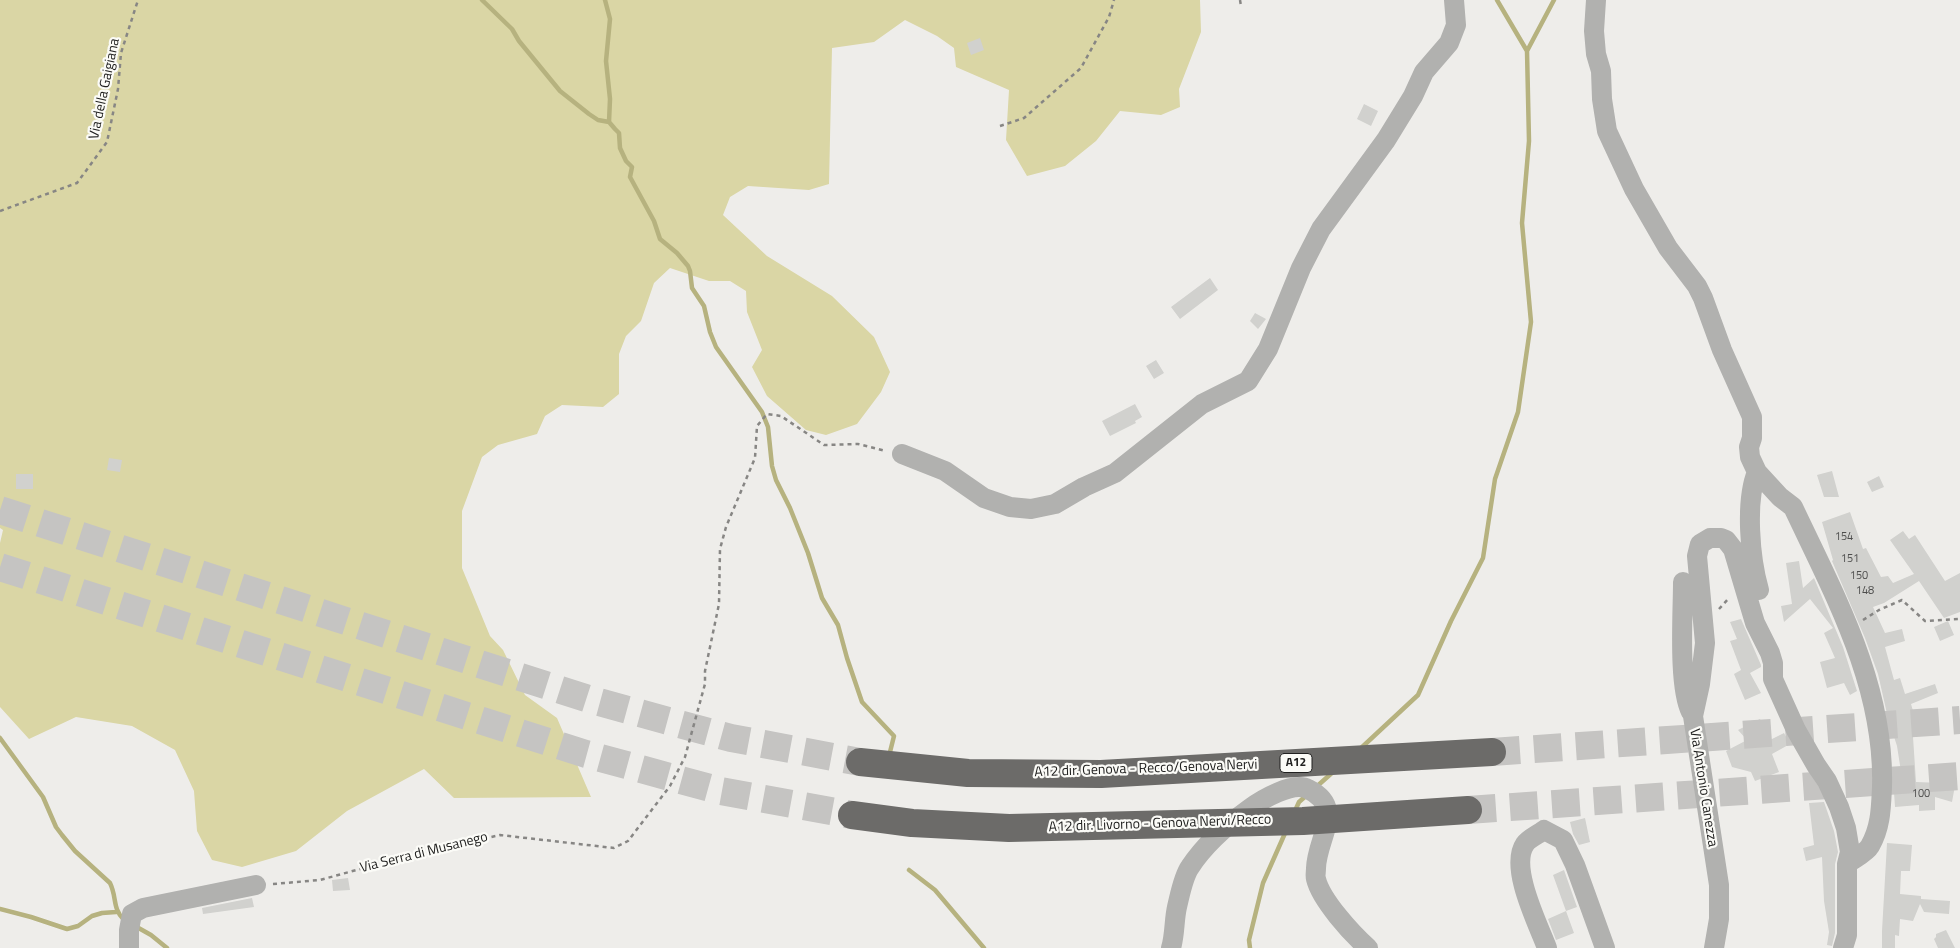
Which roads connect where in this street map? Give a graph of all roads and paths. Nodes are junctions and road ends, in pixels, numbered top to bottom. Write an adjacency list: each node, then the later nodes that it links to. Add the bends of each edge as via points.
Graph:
1 (138, 0): 8 (path, Via della Gaigiana, via 121,53 118,89 107,142 77,183)
2 (1114, 0): 7 (path, via 1109,17 1081,68 1024,118)
3 (1240, 0): 6 (path)
4 (1454, 0): 9 (street, via 1456,25 1449,43 1424,72 1386,140 1321,229 1268,349 1248,381 1202,404 1115,473 1055,504 1031,510 1010,508 984,498 945,471)
5 (1596, 0): 10 (street, via 1594,31 1606,131 1668,248 1703,298 1752,417 1750,457)
6 (1241, 6)
7 (1000, 126)
8 (0, 211)
9 (902, 454): 23 (path, Via Serra di Musanego, via 858,444 824,445 781,416 767,414 757,426 755,458 720,549 719,604 705,684 685,757 670,786 628,841 614,848 500,834 320,880)
10 (1757, 472): 13 (street, via 1751,502 1754,573 1759,594); 16 (street, via 1793,507)
11 (1683, 582): 17 (street, via 1685,689)
12 (1745, 584): 13 (street, Via Antonio Canezza); 15 (path, via 1731,595); 15 (street, Via Antonio Canezza, via 1733,549 1726,540 1710,538 1700,544 1697,556)
13 (1749, 605): 22 (street, Via Antonio Canezza, via 1770,653 1777,688 1796,730 1840,807 1850,852)
14 (1960, 619): 16 (path, via 1925,621 1902,600)
15 (1704, 627): 17 (street, Via Antonio Canezza, via 1704,660)
16 (1850, 628): 22 (street, via 1876,715 1882,775 1881,814 1876,832 1869,848)
17 (1693, 716): 29 (street, Via Antonio Canezza, via 1719,885 1719,919)
18 (1492, 752): 19 (highway, A12 dir. Genova - Recco/Genova Nervi / A12, via 1101,774 968,773)
19 (860, 762)
20 (1468, 810): 21 (highway, A12 dir. Livorno - Genova Nervi/Recco, via 1303,821 1009,828 912,823)
21 (852, 815)
22 (1847, 864): 30 (street, Via Antonio Canezza, via 1847,935)
23 (256, 885): 24 (street, via 143,908 132,914)
24 (129, 948)
25 (1171, 948): 26 (street, via 1176,908 1189,869 1201,854 1229,823 1259,802 1303,786 1325,802 1329,819 1319,848 1315,879 1328,902)
26 (1368, 948)
27 (1547, 948): 28 (street, via 1525,890 1519,864 1525,844 1544,830 1563,840)
28 (1604, 948)
29 (1714, 948)
30 (1843, 948)

